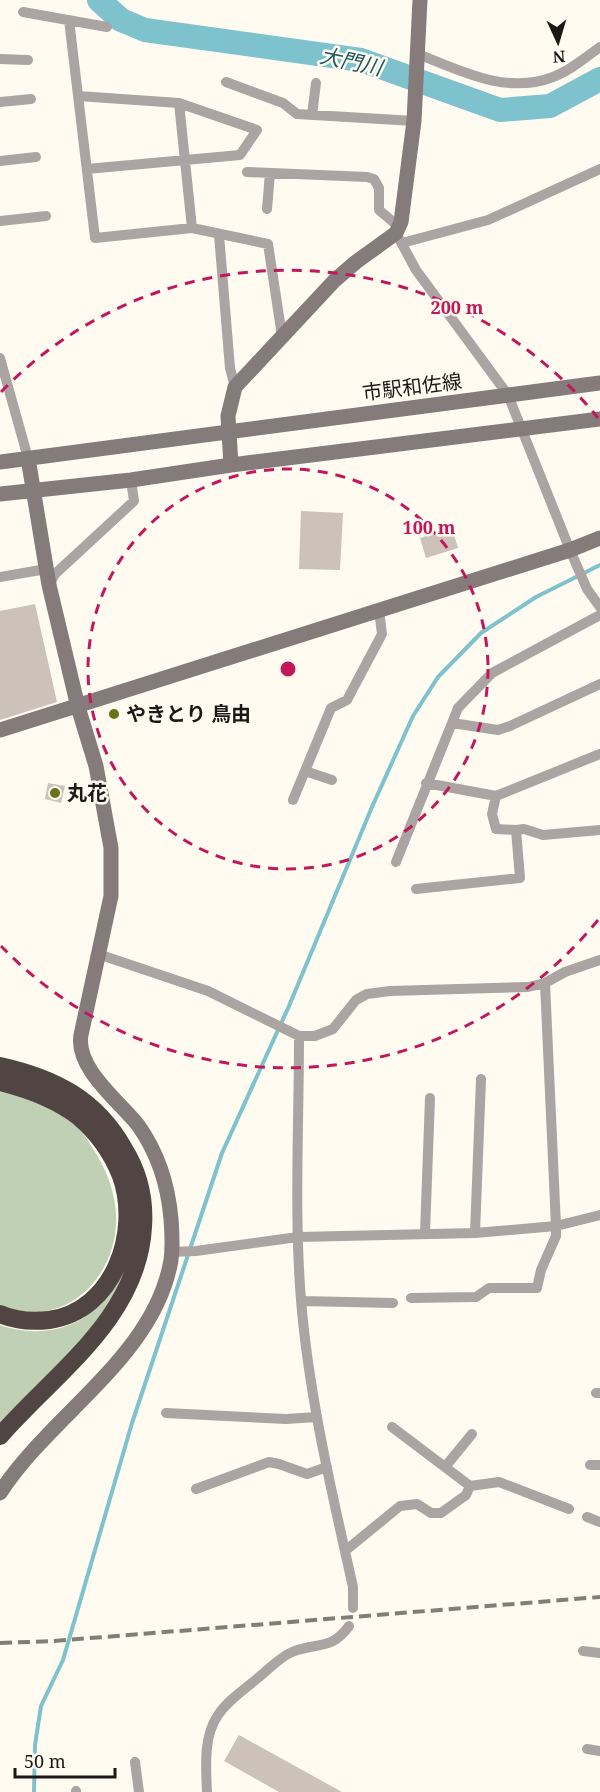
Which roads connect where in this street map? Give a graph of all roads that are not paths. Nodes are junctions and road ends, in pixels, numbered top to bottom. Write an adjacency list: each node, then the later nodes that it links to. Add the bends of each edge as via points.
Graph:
1 (420, 0): 6 (main road)
2 (23, 12): 3 (street)
3 (69, 20): 4 (street); 11 (street)
4 (107, 27)
5 (600, 47): 6 (street, via 555,77 534,83 493,82)
6 (418, 57): 16 (main road)
7 (0, 59): 8 (street)
8 (28, 60)
9 (226, 82): 15 (street, via 283,103 297,114)
10 (316, 83): 15 (street)
11 (78, 96): 14 (street); 20 (street)
12 (32, 99): 13 (street)
13 (0, 102)
14 (179, 103): 18 (street); 18 (street, via 257,130 240,155)
15 (312, 115): 16 (street)
16 (414, 116): 28 (main road)
17 (36, 158): 19 (street)
18 (184, 160): 20 (street); 27 (street)
19 (0, 161)
20 (87, 169): 27 (street, via 95,238)
21 (600, 169): 28 (street, via 488,220)
22 (247, 172): 23 (street)
23 (270, 173): 24 (street); 28 (street, via 374,179 379,188 379,210)
24 (267, 209)
25 (46, 216): 26 (street)
26 (0, 221)
27 (192, 228): 29 (street)
28 (399, 234): 30 (main road, via 335,280); 34 (street, via 416,270)
29 (219, 235): 30 (street, via 268,244); 33 (street, via 230,368)
30 (282, 336): 33 (main road)
31 (0, 358): 38 (street)
32 (600, 383): 34 (main road, 市駅和佐線)
33 (236, 387): 37 (main road, via 228,416)
34 (508, 395): 36 (street); 37 (main road, 市駅和佐線)
35 (600, 419): 36 (main road)
36 (522, 430): 40 (main road); 45 (street)
37 (229, 432): 38 (main road, 市駅和佐線); 40 (main road)
38 (28, 458): 39 (main road); 42 (main road)
39 (0, 462)
40 (231, 465): 41 (main road)
41 (131, 480): 42 (main road); 48 (street, via 134,501 55,574)
42 (33, 491): 43 (main road); 46 (main road)
43 (0, 494)
44 (600, 538): 45 (main road)
45 (570, 550): 49 (street, via 587,589); 50 (main road)
46 (46, 569): 47 (street); 48 (main road)
47 (0, 577)
48 (49, 585): 53 (main road)
49 (600, 607)
50 (379, 610): 53 (main road); 57 (street, via 382,634 346,700 331,708)
51 (600, 615): 54 (street, via 492,673 458,708)
52 (600, 684): 54 (street, via 498,730)
53 (78, 707): 55 (main road); 66 (main road, via 96,766 111,848 111,896)
54 (452, 723): 59 (street)
55 (0, 730)
56 (600, 754): 60 (street)
57 (305, 771): 58 (street); 61 (street)
58 (332, 780)
59 (426, 783): 60 (street); 64 (street)
60 (496, 796): 62 (street, via 492,814 496,829)
61 (293, 800)
62 (516, 830): 63 (street, via 543,835); 65 (street, via 520,878)
63 (600, 830)
64 (396, 862)
65 (416, 889)
66 (98, 954): 69 (street, via 208,991); 79 (main road, via 81,1051 101,1084 143,1132 157,1156 169,1198)
67 (600, 960): 68 (street)
68 (545, 983): 69 (street, via 367,994 356,999 333,1029 315,1036); 75 (street)
69 (299, 1036): 78 (street)
70 (0, 1066): 88 (highway, via 60,1086 99,1114 136,1170 143,1213 140,1256 111,1316 83,1351)
71 (481, 1079): 77 (street)
72 (0, 1082): 83 (highway, via 48,1098 97,1135 121,1178 127,1226 121,1257 110,1280 78,1311 58,1319 35,1321 13,1320)
73 (430, 1098): 76 (street)
74 (600, 1215): 75 (street)
75 (556, 1226): 77 (street); 80 (street, via 537,1288 489,1288 476,1297)
76 (425, 1233): 77 (street); 78 (street)
77 (475, 1233)
78 (298, 1237): 79 (street); 81 (street)
79 (177, 1252): 93 (main road, via 156,1304 134,1339)
80 (411, 1298)
81 (302, 1301): 82 (street); 85 (street)
82 (393, 1303)
83 (0, 1314)
84 (166, 1413): 85 (street)
85 (317, 1417): 89 (street)
86 (392, 1426): 90 (street)
87 (472, 1434): 90 (street)
88 (0, 1436)
89 (327, 1467): 92 (street, via 307,1474 269,1462); 97 (street)
90 (445, 1467): 91 (street)
91 (471, 1486): 94 (street, via 499,1482); 97 (street, via 466,1495 441,1513 430,1513 417,1504 400,1506)
92 (196, 1489)
93 (0, 1492)
94 (569, 1509)
95 (587, 1517): 96 (street)
96 (600, 1522)
97 (345, 1551): 98 (street)
98 (353, 1608)
99 (349, 1626): 106 (street, via 334,1642 291,1652 218,1715 208,1738)
100 (583, 1652): 101 (street)
101 (600, 1653)
102 (587, 1749): 103 (street)
103 (600, 1751)
104 (135, 1762): 105 (street)
105 (139, 1792)
106 (207, 1792)

